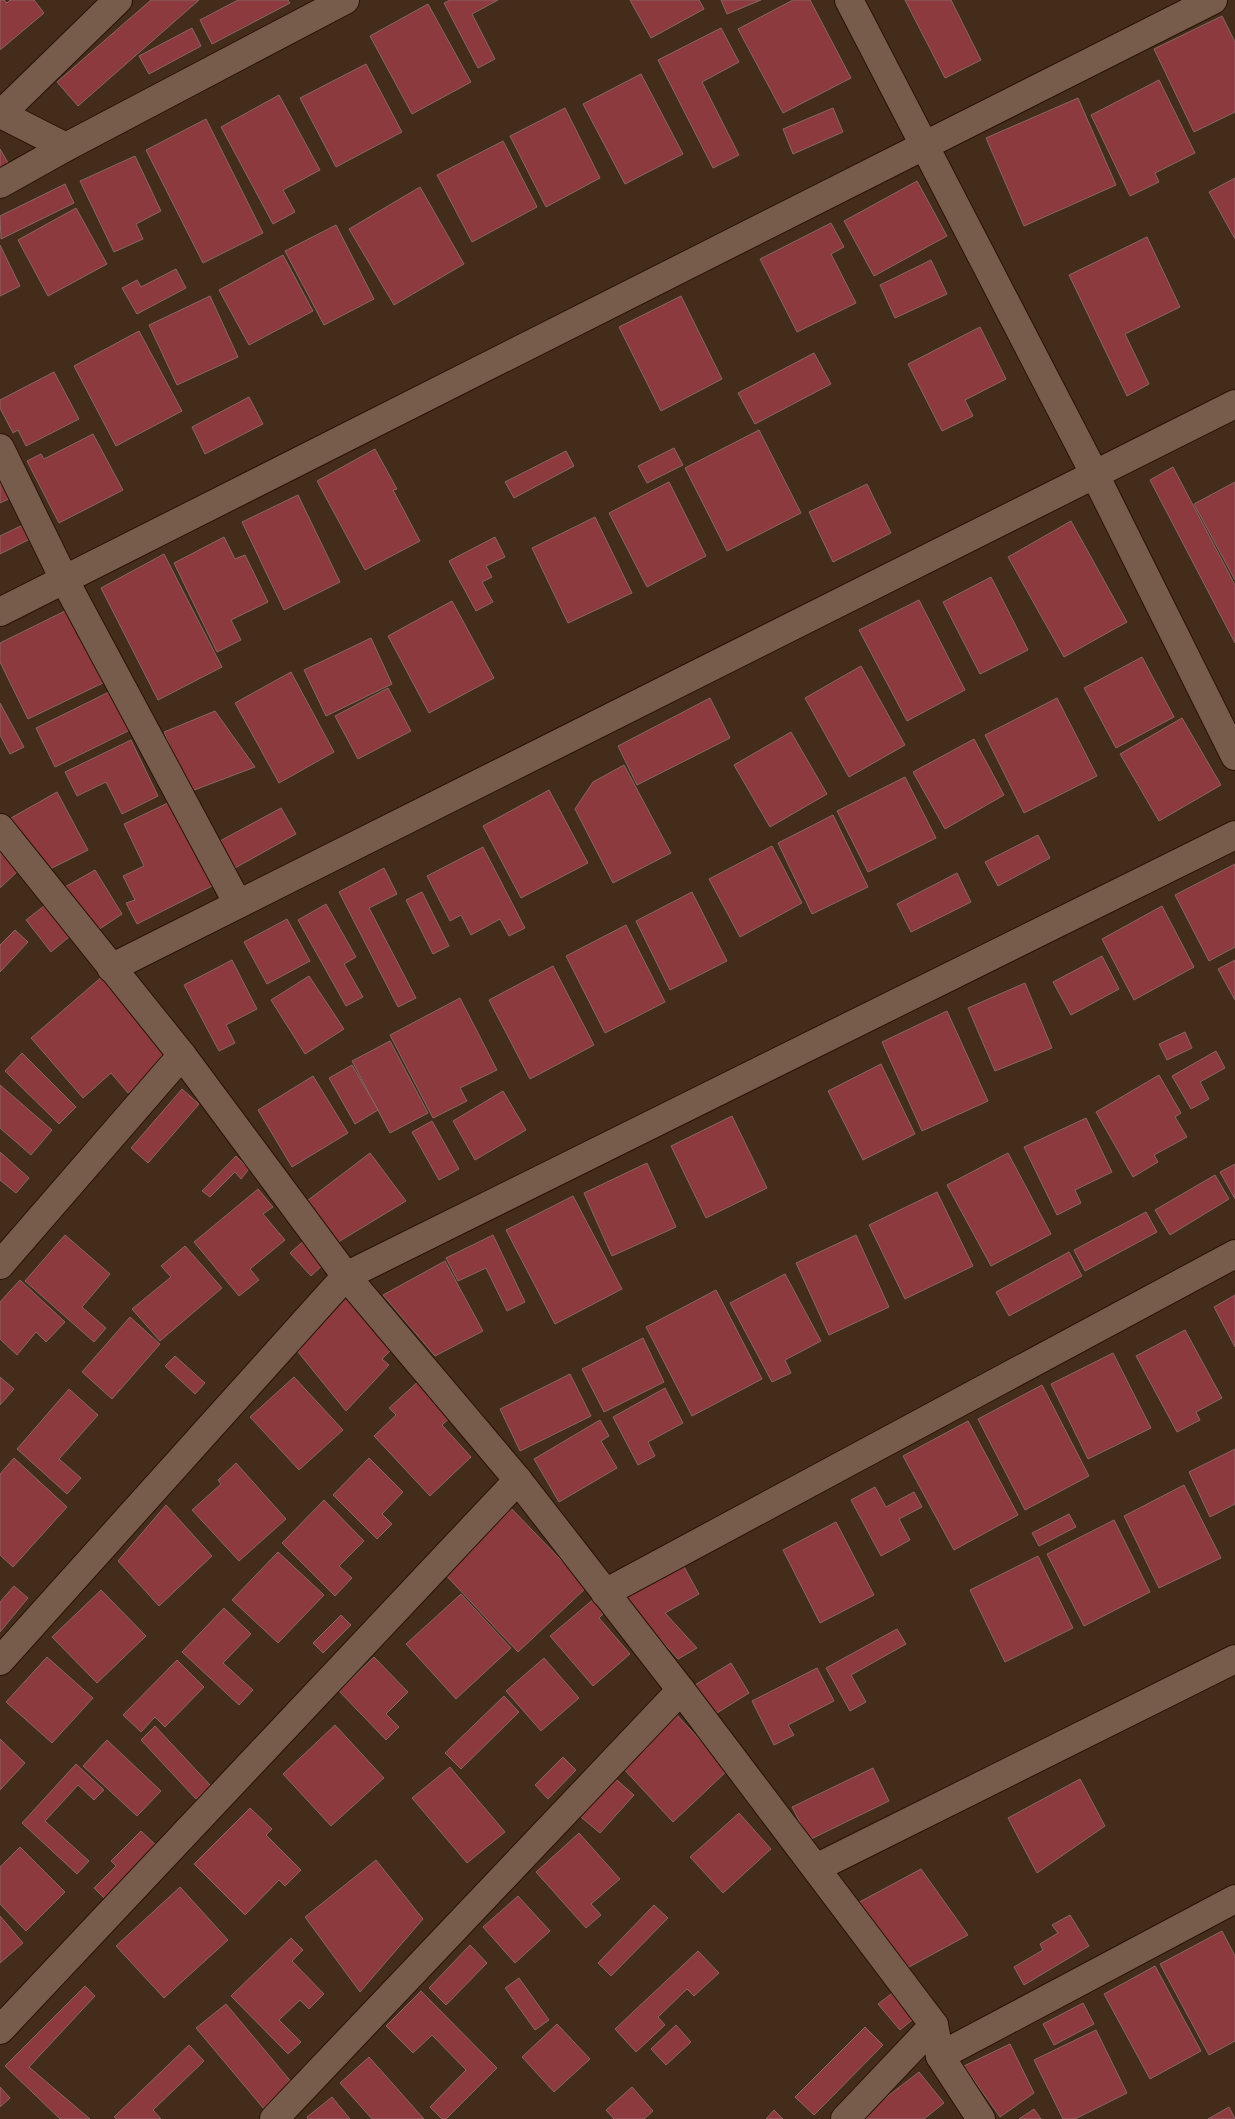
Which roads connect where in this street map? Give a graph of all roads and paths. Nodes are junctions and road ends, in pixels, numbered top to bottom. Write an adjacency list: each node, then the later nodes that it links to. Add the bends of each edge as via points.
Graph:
1 (118, 0): 5 (street)
2 (345, 0): 7 (street)
3 (849, 0): 6 (street)
4 (1213, 0): 6 (street)
5 (0, 113): 7 (street)
6 (925, 144): 11 (street); 12 (street)
7 (66, 147): 8 (street)
8 (0, 184)
9 (1235, 404): 11 (street)
10 (0, 448): 12 (street)
11 (1095, 475): 14 (street); 17 (street)
12 (64, 579): 13 (street); 17 (street)
13 (0, 612)
14 (1235, 756)
15 (0, 828): 18 (street)
16 (1235, 835): 22 (street)
17 (238, 904): 18 (street)
18 (111, 968): 19 (street)
19 (182, 1055): 21 (street); 22 (street)
20 (1235, 1254): 24 (street)
21 (0, 1265)
22 (346, 1276): 23 (street); 26 (street)
23 (518, 1480): 24 (street); 31 (street)
24 (605, 1592): 27 (street)
25 (1235, 1658): 28 (street)
26 (0, 1662)
27 (681, 1690): 28 (street); 33 (street)
28 (816, 1868): 30 (street)
29 (1235, 1899): 32 (street)
30 (934, 2025): 32 (street); 34 (street)
31 (0, 2030)
32 (940, 2056): 35 (street)
33 (274, 2119)
34 (845, 2119)
35 (981, 2119)

